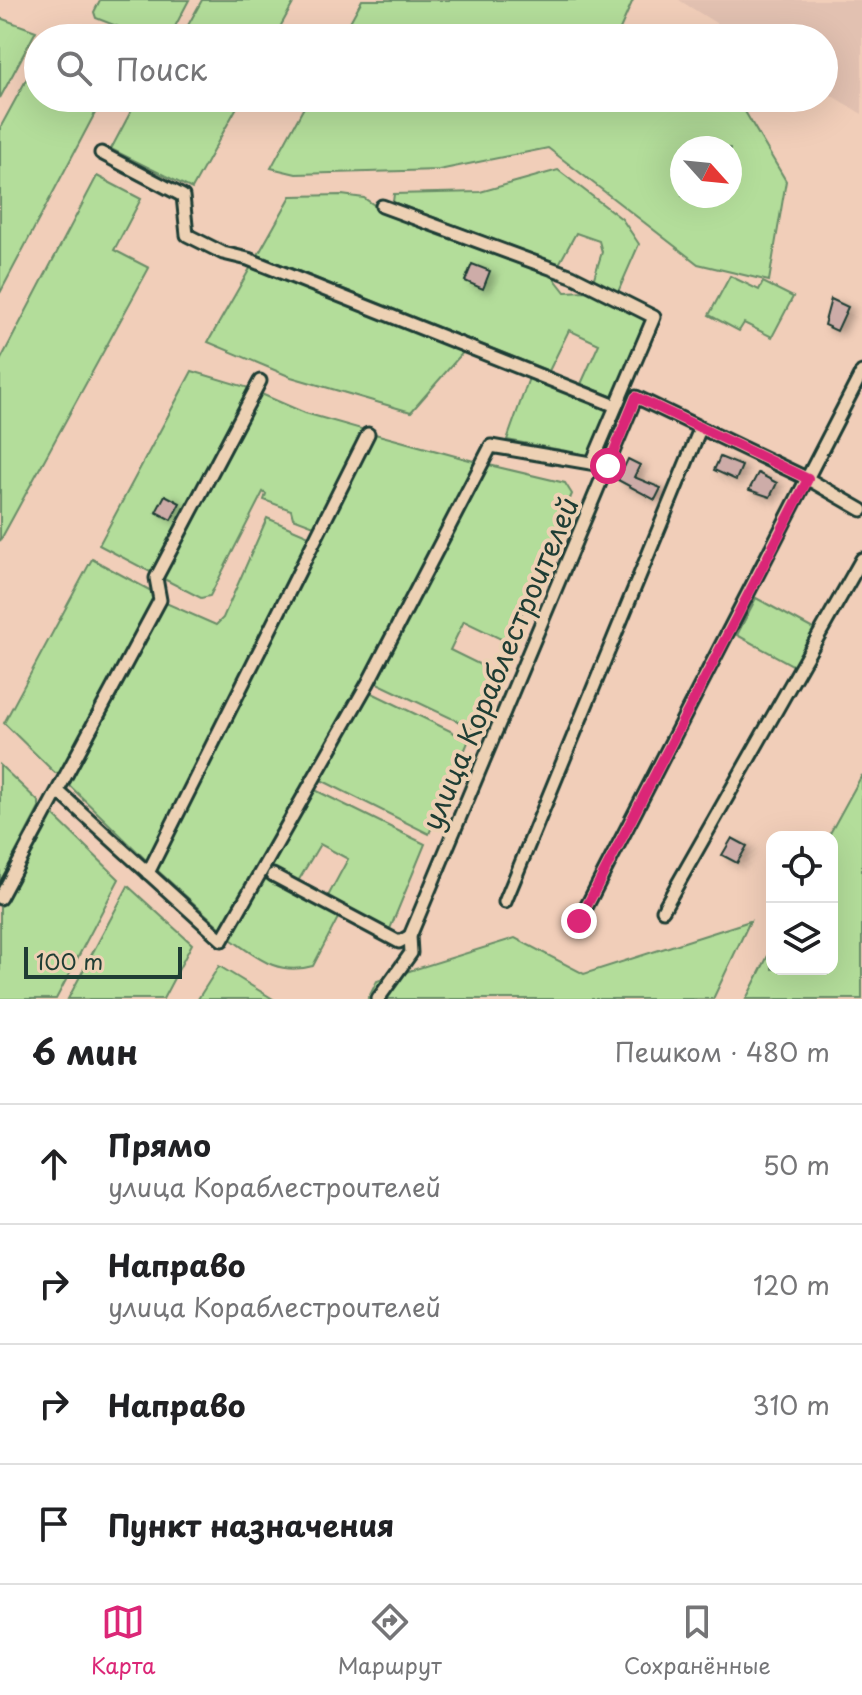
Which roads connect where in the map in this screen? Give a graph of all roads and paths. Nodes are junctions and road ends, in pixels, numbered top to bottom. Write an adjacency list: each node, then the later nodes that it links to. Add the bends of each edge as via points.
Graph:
1 (101, 153): 5 (street, via 183,196 187,235 223,253)
2 (382, 206): 5 (street, via 572,276 654,317)
3 (862, 372): 10 (street)
4 (260, 381): 13 (street, via 156,578 160,600)
5 (616, 406): 8 (street)
6 (700, 429): 9 (street, улица Кораблестроителей, via 636,397); 10 (street, улица Кораблестроителей); 17 (street)
7 (368, 434): 14 (street)
8 (592, 463): 9 (street); 14 (street, via 491,446 368,683 222,940)
9 (608, 466): 20 (street, улица Кораблестроителей)
10 (808, 479): 11 (street, улица Кораблестроителей); 19 (street)
11 (862, 510)
12 (862, 559): 18 (street)
13 (59, 792): 14 (street); 16 (street)
14 (148, 873)
15 (273, 875): 20 (street, via 399,942)
16 (0, 898)
17 (505, 902)
18 (663, 910)
19 (579, 921)
20 (410, 936): 21 (street, улица Кораблестроителей, via 411,953)
21 (378, 999)

